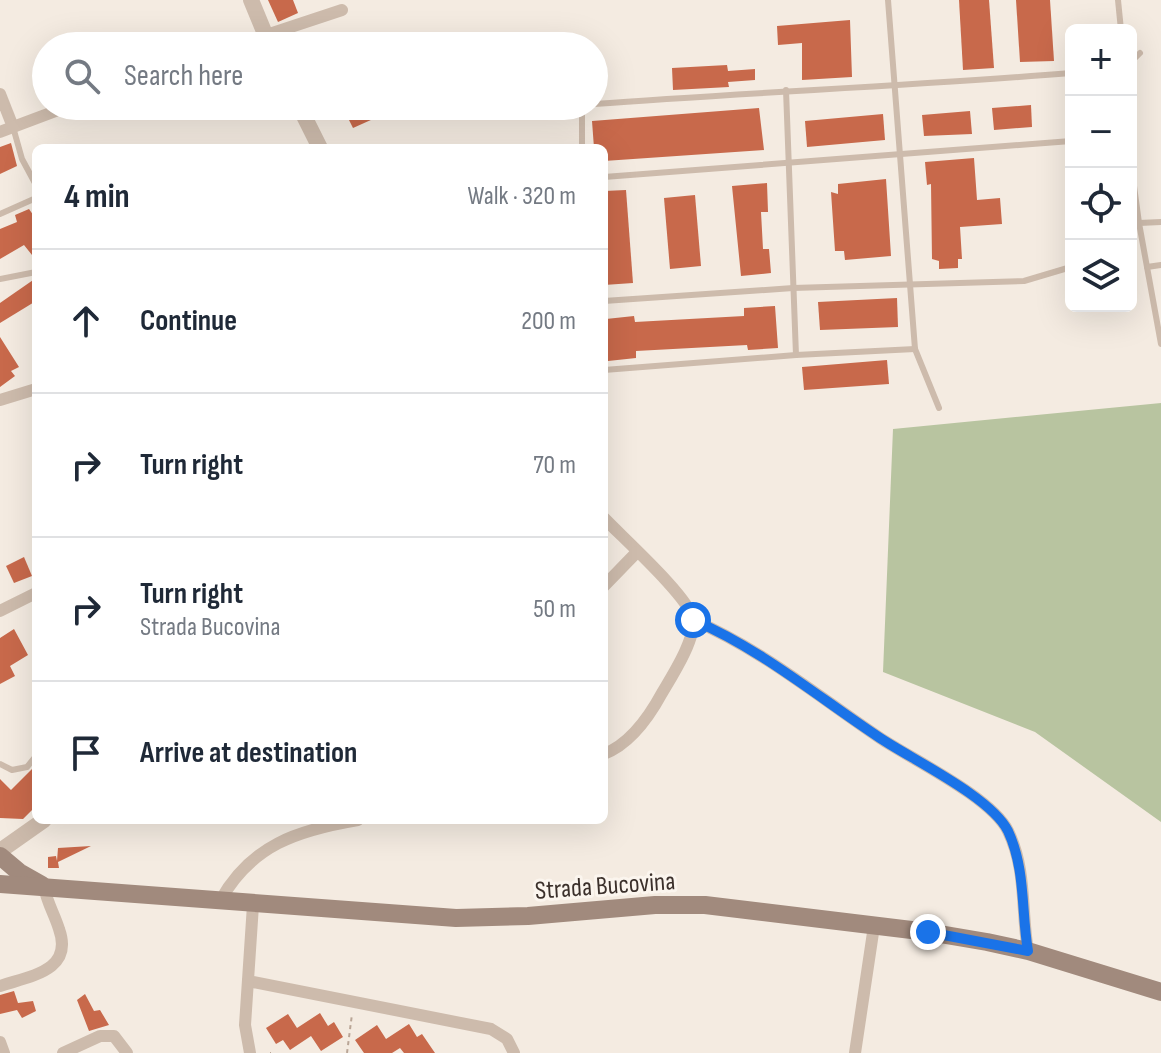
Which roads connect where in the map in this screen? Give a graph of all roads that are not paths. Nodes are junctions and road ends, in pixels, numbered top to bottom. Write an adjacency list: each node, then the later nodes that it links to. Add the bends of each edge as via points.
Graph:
1 (251, 0): 6 (street)
2 (888, 0): 11 (lane)
3 (1118, 0): 5 (lane)
4 (342, 10): 7 (street)
5 (1120, 24)
6 (264, 32)
7 (287, 32)
8 (1140, 53): 9 (lane)
9 (1137, 56)
10 (1065, 73): 11 (lane)
11 (896, 87): 12 (lane); 22 (lane)
12 (786, 90): 14 (lane); 23 (lane)
13 (0, 94): 18 (street)
14 (608, 103)
15 (32, 120): 18 (street)
16 (306, 120): 20 (street)
17 (582, 120): 21 (lane)
18 (6, 129): 26 (lane)
19 (1065, 141): 22 (lane)
20 (318, 144)
21 (582, 144)
22 (899, 152): 23 (lane); 36 (lane)
23 (789, 161): 25 (lane); 37 (lane)
24 (1132, 168): 30 (lane)
25 (608, 177)
26 (32, 178)
27 (32, 200): 28 (lane)
28 (0, 214)
29 (1161, 222): 30 (lane)
30 (1139, 223): 32 (lane)
31 (1161, 265): 32 (lane)
32 (1147, 267): 39 (lane)
33 (1065, 269): 36 (lane, via 1024,281)
34 (32, 273): 35 (lane)
35 (0, 279)
36 (910, 283): 37 (lane); 40 (lane)
37 (793, 288): 38 (lane); 41 (lane)
38 (608, 301)
39 (1161, 344)
40 (915, 349): 41 (lane); 45 (lane)
41 (796, 355): 42 (lane)
42 (608, 370)
43 (32, 390): 44 (street)
44 (0, 400)
45 (939, 408)
46 (608, 522): 47 (street)
47 (637, 552): 48 (street); 51 (street, via 685,601)
48 (608, 582)
49 (32, 595): 50 (street)
50 (0, 611)
51 (693, 620): 52 (street, via 684,651 655,705 636,731); 63 (street, via 728,635 995,815 1007,829 1024,887)
52 (608, 752)
53 (32, 761): 54 (lane, via 12,770)
54 (0, 764)
55 (38, 824): 57 (street)
56 (334, 824): 60 (street, via 311,828 275,845 240,869)
57 (3, 848): 59 (main road, Strada Bucovina, via 19,872)
58 (0, 884): 59 (main road, Strada Bucovina)
59 (44, 887): 60 (main road, Strada Bucovina); 65 (street, via 62,952 46,971)
60 (220, 901): 61 (main road, Strada Bucovina)
61 (253, 905): 62 (main road, Strada Bucovina, via 456,918 705,905); 64 (street)
62 (874, 926): 63 (main road, Strada Bucovina); 73 (street)
63 (1028, 951): 66 (main road, Strada Bucovina)
64 (248, 981): 71 (street, via 245,1025); 72 (street, via 491,1029 507,1039)
65 (0, 986)
66 (1161, 992)
67 (0, 1042): 68 (street)
68 (4, 1053)
69 (63, 1053): 70 (street, via 100,1036 114,1036)
70 (127, 1053)
71 (250, 1053)
72 (514, 1053)
73 (855, 1053)

